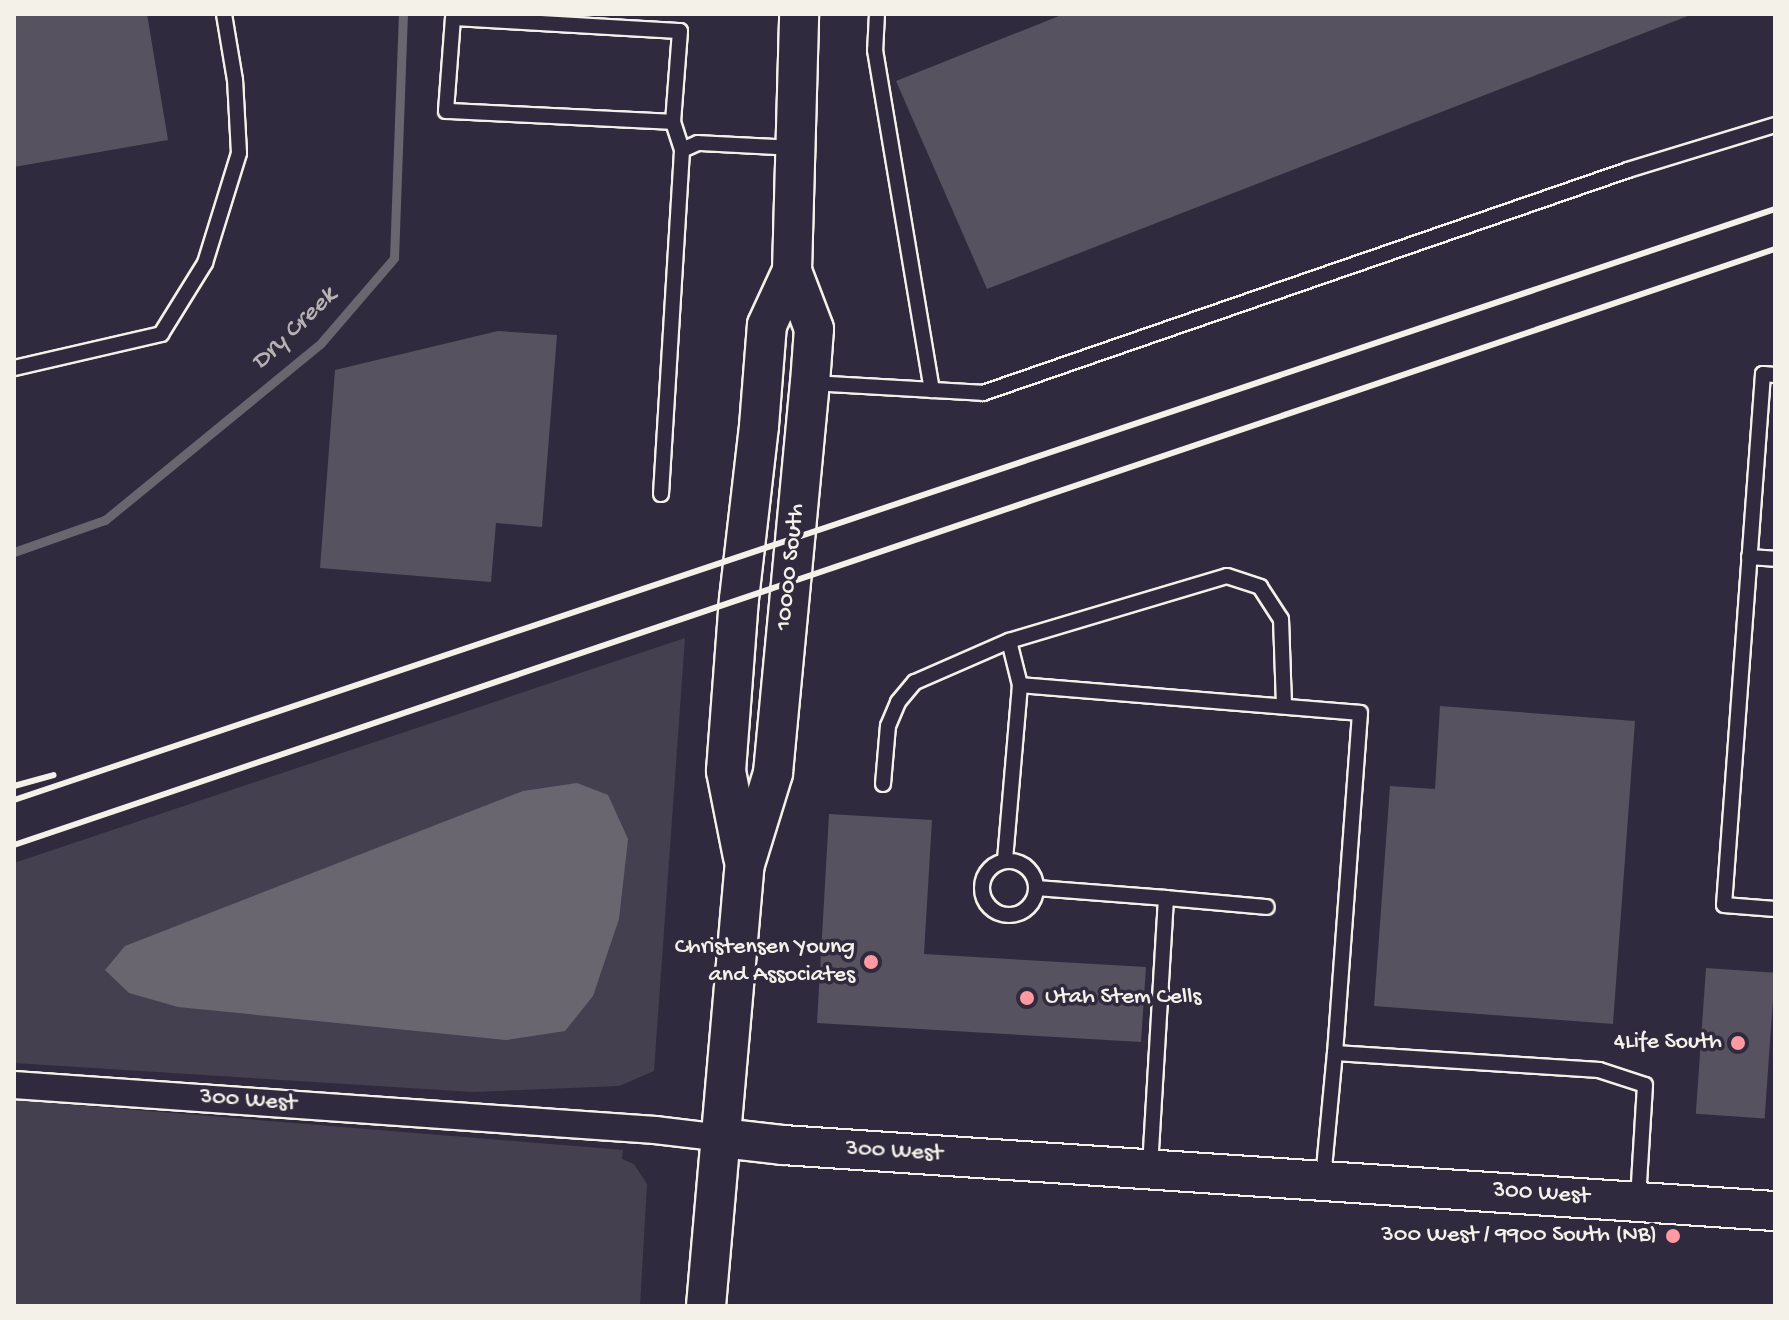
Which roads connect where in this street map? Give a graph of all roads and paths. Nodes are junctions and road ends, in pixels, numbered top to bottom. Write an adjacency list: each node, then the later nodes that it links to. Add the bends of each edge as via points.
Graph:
1 (224, 14): 9 (lane, via 239,153 205,263 161,334)
2 (799, 14): 6 (main road, 10000 South)
3 (877, 14): 12 (lane, via 875,50)
4 (673, 122): 4 (lane, via 680,31 453,18 446,111); 7 (lane)
5 (1775, 125): 12 (lane, via 1628,170 983,393)
6 (798, 148): 7 (lane, via 698,143); 8 (main road, 10000 South)
7 (682, 150): 13 (lane)
8 (792, 271): 11 (main road, 10000 South, via 814,329); 21 (main road, 10000 South, via 767,325 739,599 726,771)
9 (14, 368)
10 (1775, 375): 14 (lane, via 1763,374)
11 (810, 383): 12 (lane); 21 (main road, 10000 South, via 773,773)
12 (932, 390)
13 (661, 494)
14 (1749, 557): 15 (lane); 25 (lane, via 1724,905)
15 (1775, 559)
16 (1009, 641): 17 (lane); 18 (lane, via 1227,576 1260,587 1281,619); 19 (lane, via 915,682 898,702 888,726)
17 (1020, 685): 18 (lane); 20 (lane)
18 (1284, 706): 26 (lane, via 1360,713)
19 (883, 784)
20 (1005, 860): 22 (lane, via 1028,867); 22 (lane, via 986,870 980,891 990,910 1010,917 1030,908)
21 (745, 864): 28 (main road, 10000 South)
22 (1037, 888): 23 (lane)
23 (1166, 898): 24 (lane); 29 (lane)
24 (1267, 907)
25 (1775, 909)
26 (1335, 1053): 30 (lane); 31 (lane, via 1599,1070 1645,1085)
27 (14, 1085): 28 (street, 300 West)
28 (722, 1138): 29 (main road, 300 West); 33 (main road, 10000 South)
29 (1150, 1167): 30 (main road, 300 West)
30 (1323, 1179): 31 (main road, 300 West)
31 (1638, 1201): 32 (main road, 300 West)
32 (1775, 1211)
33 (706, 1306)

